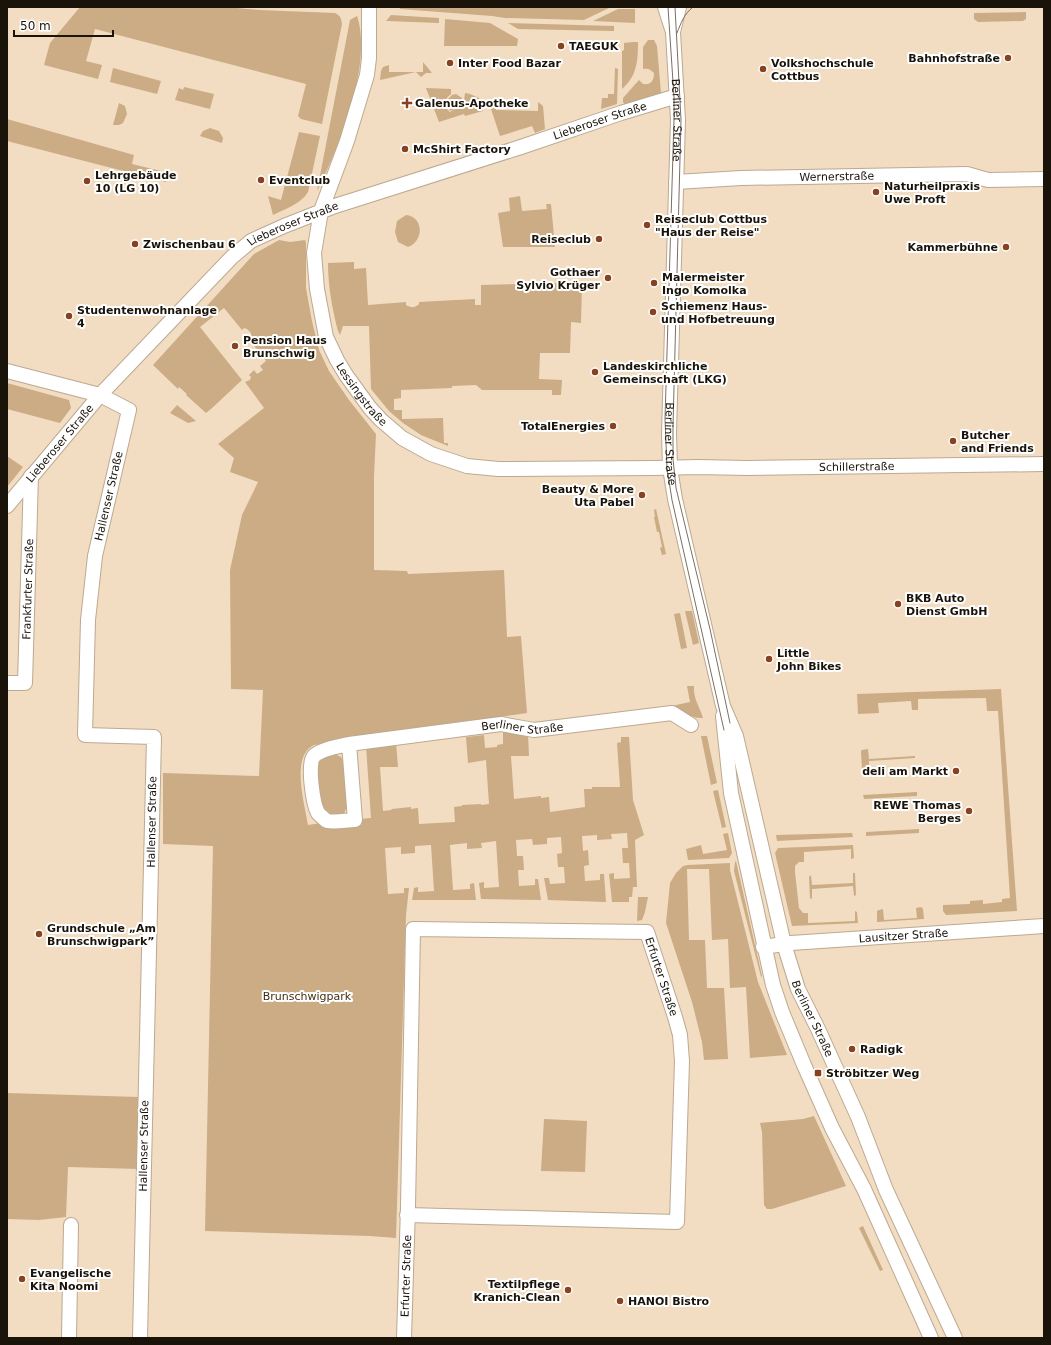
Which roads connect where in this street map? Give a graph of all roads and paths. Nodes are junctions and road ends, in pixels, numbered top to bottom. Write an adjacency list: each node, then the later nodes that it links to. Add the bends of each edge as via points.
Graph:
1 (369, 7): 8 (street, Lessingstraße, via 367,75)
2 (665, 7): 4 (street, Berliner Straße)
3 (679, 7): 4 (street, Berliner Straße)
4 (673, 32): 5 (street, Berliner Straße)
5 (677, 96): 7 (street, Berliner Straße); 8 (street, Lieberoser Straße)
6 (1044, 179): 7 (street, Wernerstraße, via 988,180 967,174 741,178)
7 (676, 182): 12 (street, Berliner Straße)
8 (322, 211): 10 (street, Lieberoser Straße, via 251,241 232,257); 12 (street, Lessingstraße, via 316,241 315,269 316,289 326,337 346,375 370,408 402,438 431,454 467,466 498,469)
9 (7, 371): 10 (street)
10 (100, 396): 13 (street, Lieberoser Straße); 25 (street, Hallenser Straße, via 129,410 95,556 88,620 85,735 154,737)
11 (1044, 464): 12 (street, Schillerstraße)
12 (670, 468): 16 (street, Berliner Straße)
13 (31, 476): 14 (street, Lieberoser Straße); 15 (street, Frankfurter Straße, via 25,683)
14 (7, 506)
15 (7, 683)
16 (723, 706): 20 (street, Berliner Straße, via 736,736); 21 (street, Berliner Straße, via 731,793)
17 (691, 725): 18 (street, Berliner Straße, via 672,712 534,730 501,724)
18 (349, 744): 18 (street, Berliner Straße, via 355,820 334,822 326,820 318,813 314,803 311,761 320,753)
19 (1044, 926): 20 (street, Lausitzer Straße)
20 (784, 944): 21 (street, Lausitzer Straße); 28 (street, Berliner Straße, via 798,989 858,1117 886,1190)
21 (763, 947): 27 (street, Berliner Straße, via 773,985 796,1047)
22 (407, 1215): 22 (street, Erfurter Straße, via 677,1222 682,1061 680,1035 647,932 413,929); 26 (street, Erfurter Straße)
23 (71, 1225): 24 (street)
24 (69, 1338)
25 (140, 1338)
26 (404, 1338)
27 (931, 1338)
28 (955, 1338)

